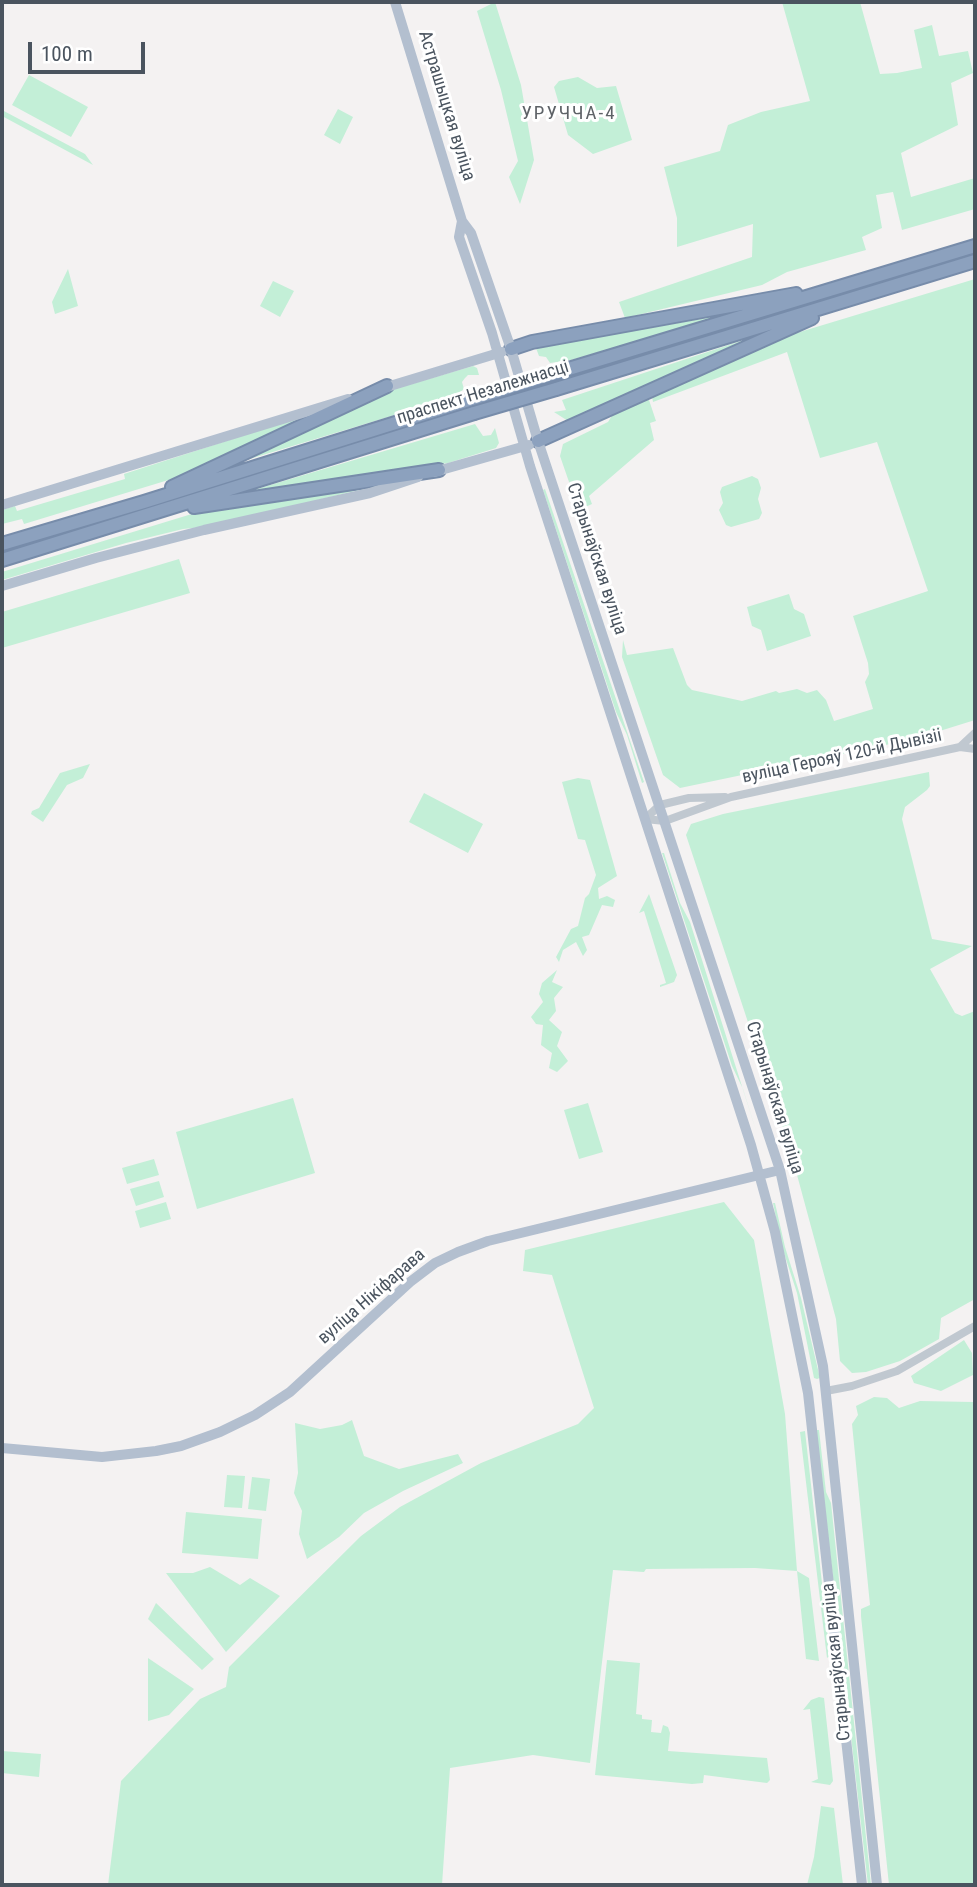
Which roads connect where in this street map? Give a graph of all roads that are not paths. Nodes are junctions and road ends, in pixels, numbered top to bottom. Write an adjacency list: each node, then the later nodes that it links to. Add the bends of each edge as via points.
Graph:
1 (396, 2): 6 (main road, Астрашыцкая вуліца)
2 (975, 246): 4 (highway, праспект Незалежнасці)
3 (975, 261): 5 (highway, праспект Незалежнасці)
4 (851, 284): 6 (highway, via 532,342); 12 (highway, праспект Незалежнасці, bridge, via 472,398)
5 (857, 297): 8 (highway); 12 (highway, праспект Незалежнасці, bridge)
6 (505, 351): 7 (main road); 8 (main road, Старынаўская вуліца); 9 (main road, Старынаўская вуліца)
7 (387, 386): 11 (main road); 12 (highway, via 220,463)
8 (538, 441): 9 (main road); 20 (main road, Старынаўская вуліца)
9 (525, 446): 10 (main road); 21 (main road, Старынаўская вуліца)
10 (439, 470): 12 (highway); 15 (main road, via 370,493 96,558)
11 (2, 505)
12 (145, 509): 13 (highway, праспект Незалежнасці); 14 (highway, праспект Незалежнасці)
13 (2, 544)
14 (2, 560)
15 (2, 586)
16 (975, 733): 17 (street, вуліца Герояў 120-й Дывізіі)
17 (960, 747): 18 (street, вуліца Герояў 120-й Дывізіі); 19 (street, вуліца Герояў 120-й Дывізіі)
18 (975, 748)
19 (731, 797): 20 (street, вуліца Герояў 120-й Дывізіі, via 689,798); 22 (street, вуліца Герояў 120-й Дывізіі)
20 (660, 805): 21 (street); 22 (main road, Старынаўская вуліца)
21 (645, 819): 22 (street); 24 (main road, Старынаўская вуліца)
22 (665, 821): 23 (main road, Старынаўская вуліца)
23 (780, 1170): 24 (main road, вуліца Нікіфарава); 26 (main road, Старынаўская вуліца)
24 (759, 1175): 27 (main road, Старынаўская вуліца); 28 (main road, вуліца Нікіфарава, via 458,1252 410,1282 290,1392 220,1432 169,1448 102,1457)
25 (975, 1325): 26 (street, via 897,1371)
26 (826, 1391): 27 (main road); 30 (main road, Старынаўская вуліца)
27 (808, 1393): 29 (main road, Старынаўская вуліца)
28 (2, 1448)
29 (862, 1885)
30 (877, 1885)

